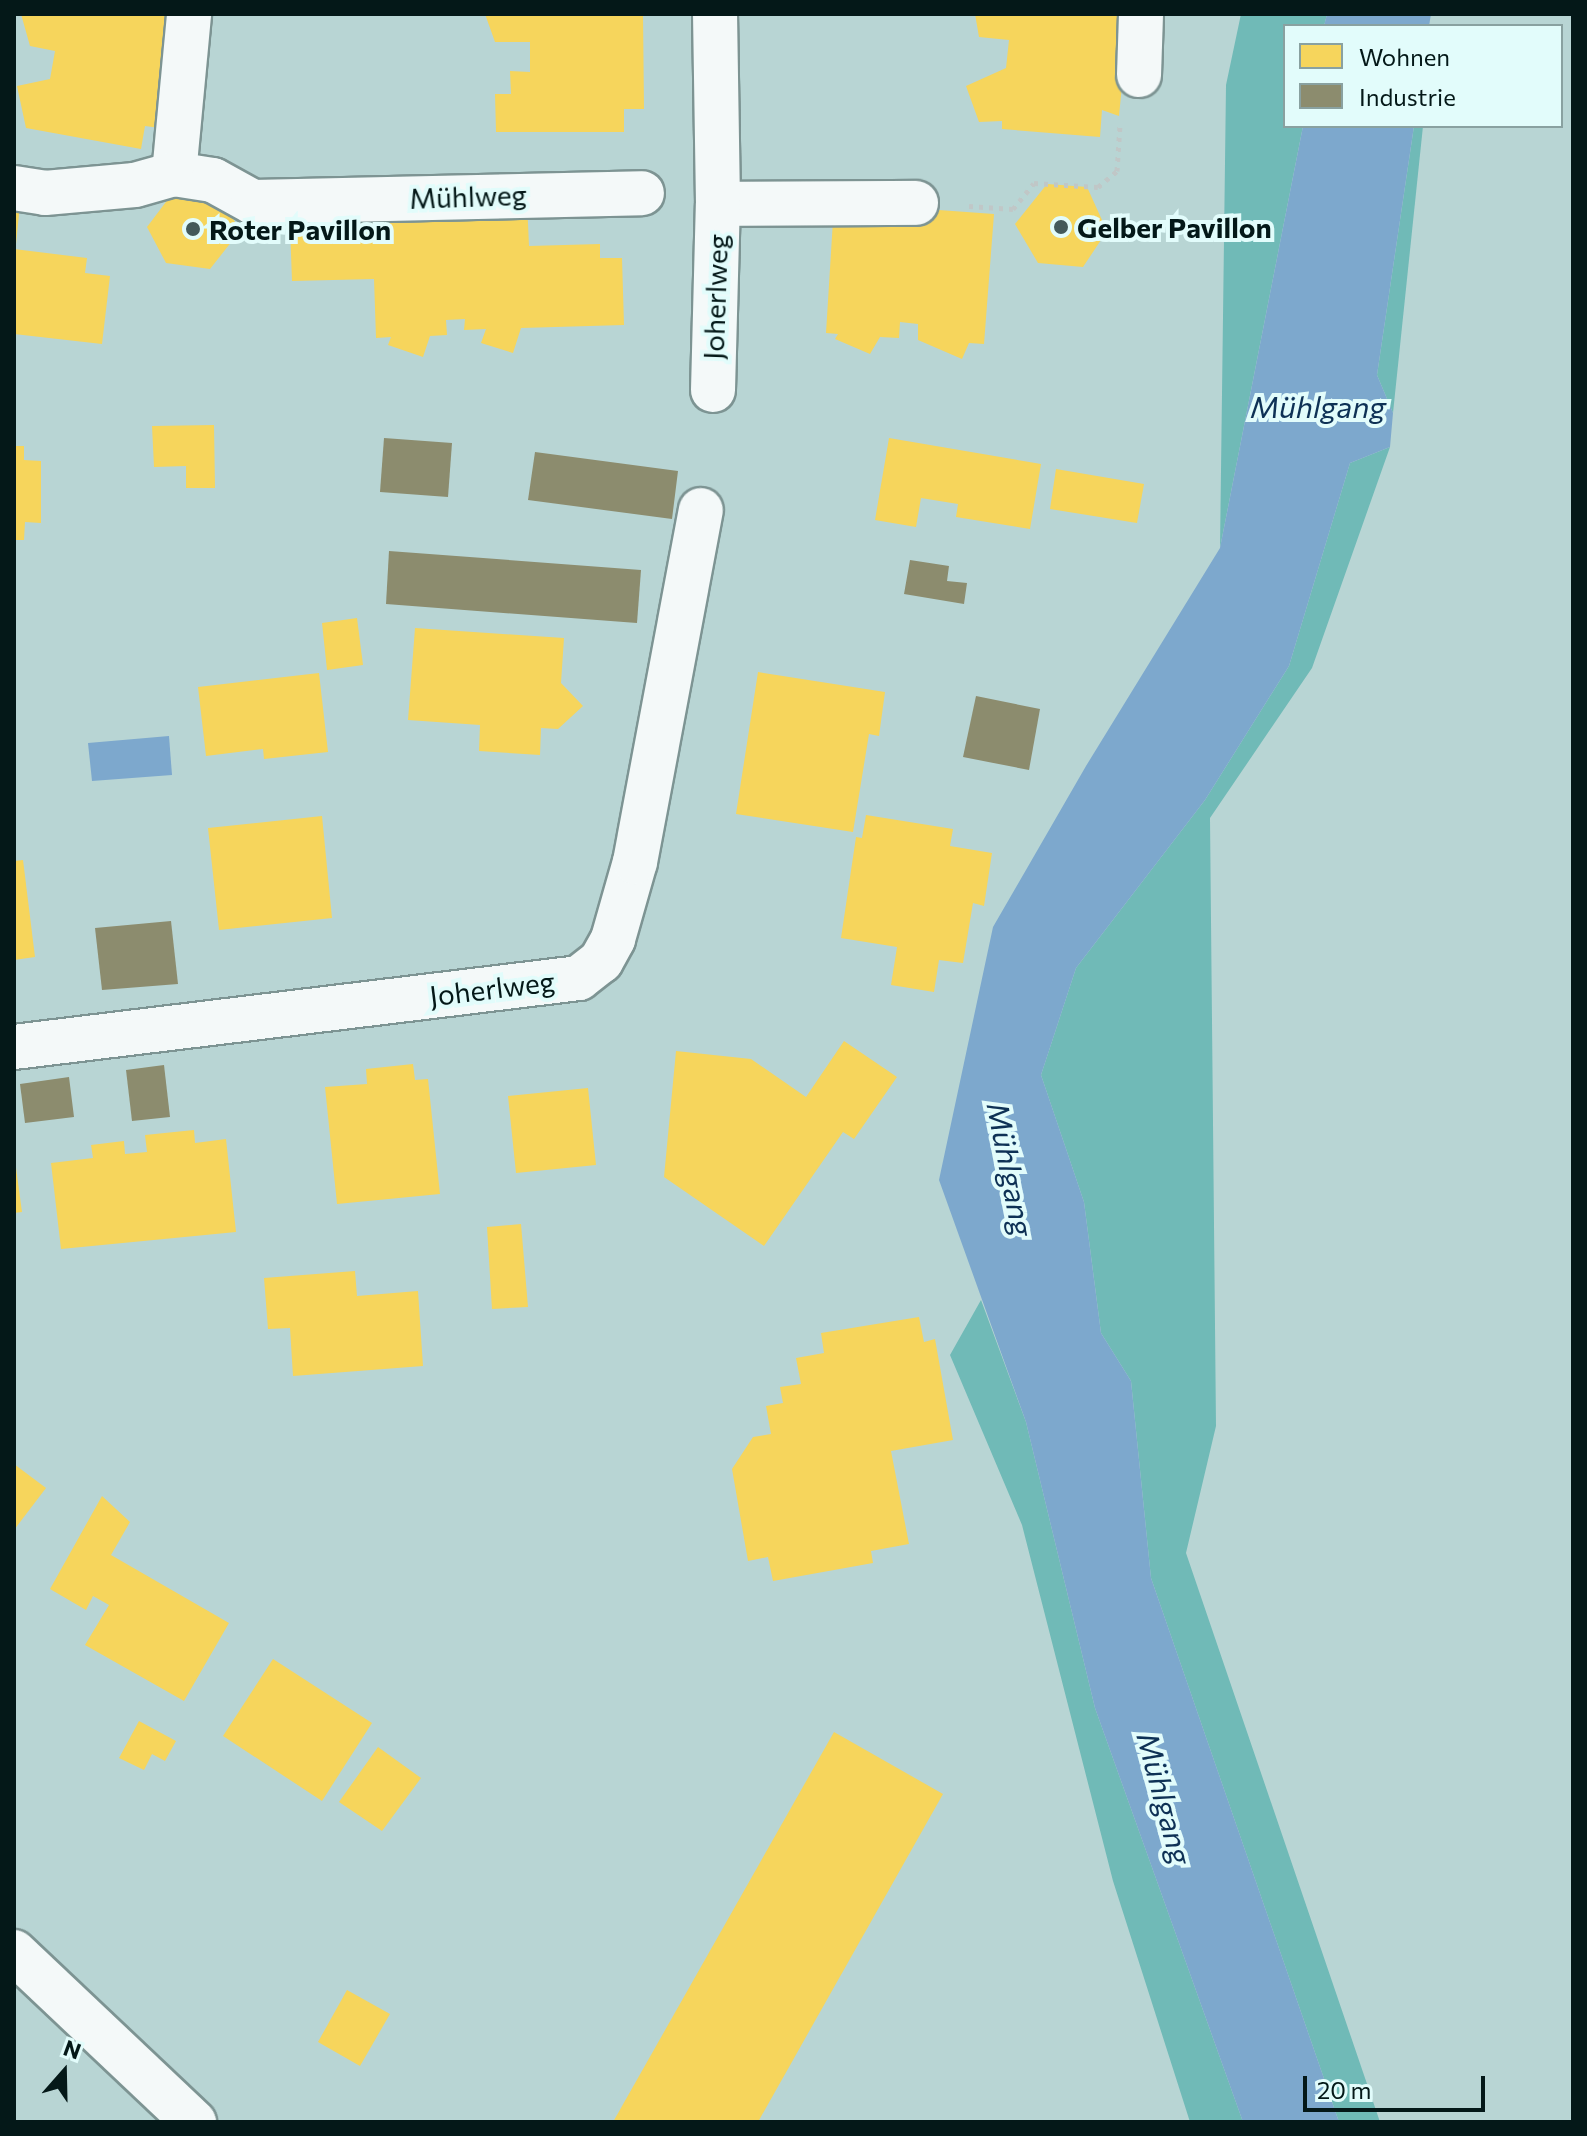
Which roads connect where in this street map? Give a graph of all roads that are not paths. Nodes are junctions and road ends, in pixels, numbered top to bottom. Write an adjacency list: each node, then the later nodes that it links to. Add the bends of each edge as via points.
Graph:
1 (189, 14): 5 (street)
2 (715, 14): 9 (street)
3 (1141, 14): 4 (street)
4 (1139, 75)
5 (174, 174): 6 (street, Mühlweg, via 120,187 45,193); 7 (street, Mühlweg, via 213,180 253,202)
6 (14, 188)
7 (642, 193)
8 (916, 203): 9 (street)
9 (718, 204): 10 (street, Joherlweg)
10 (713, 390)
11 (701, 510): 12 (street, Joherlweg, via 635,862 613,939 601,961 579,978)
12 (14, 1047)
13 (14, 1952): 14 (street)
14 (194, 2122)

